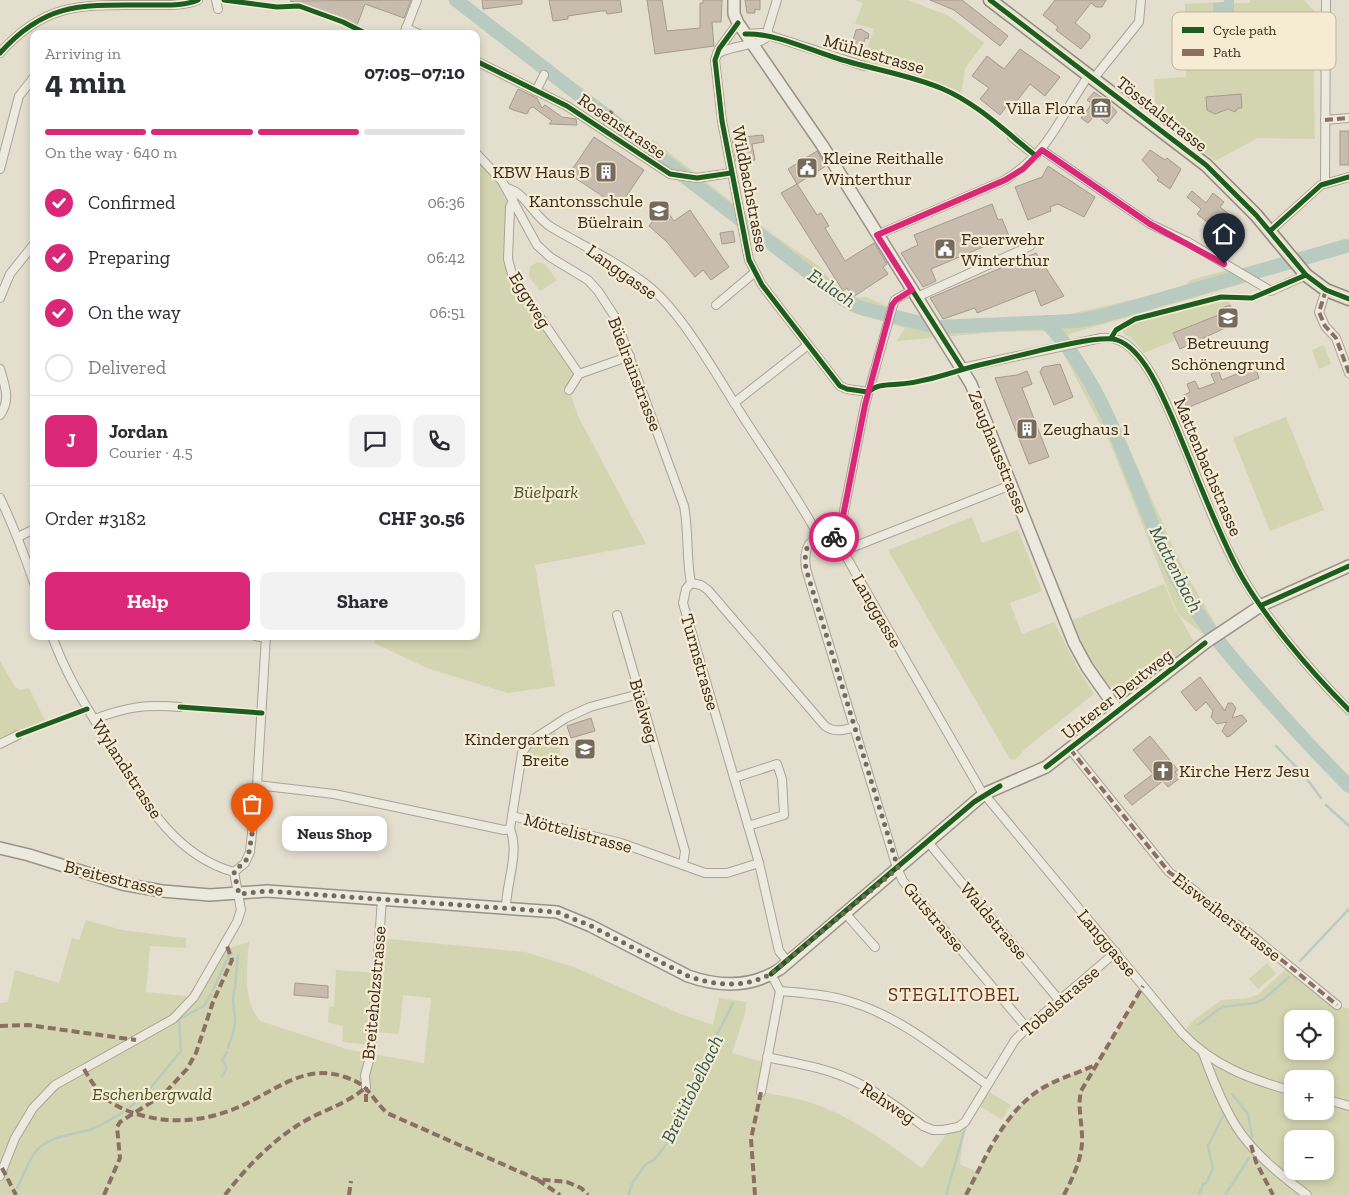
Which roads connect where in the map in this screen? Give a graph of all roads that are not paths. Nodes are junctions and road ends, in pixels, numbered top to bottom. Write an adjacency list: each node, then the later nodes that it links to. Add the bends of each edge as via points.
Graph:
1 (198, 0): 15 (street, via 175,5 77,5 61,8 31,22)
2 (216, 0): 8 (street)
3 (417, 0): 10 (street)
4 (734, 0): 9 (main road, Zeughausstrasse)
5 (777, 0): 12 (street)
6 (990, 0): 21 (main road, Tösstalstrasse)
7 (1141, 0): 21 (street, via 1139,22)
8 (218, 9)
9 (738, 23): 11 (street); 13 (main road, Zeughausstrasse)
10 (405, 30)
11 (730, 33): 14 (street, via 729,42); 16 (street)
12 (768, 36): 13 (street, Mühlestrasse, via 762,33); 18 (street, Mühlestrasse)
13 (748, 39): 14 (street); 37 (main road, Zeughausstrasse, via 822,145)
14 (739, 45): 16 (street)
15 (0, 53)
16 (716, 55): 31 (street, Wildbachstrasse)
17 (480, 63): 23 (street, Rosenstrasse)
18 (864, 66)
19 (1325, 70): 25 (street)
20 (544, 75): 23 (street)
21 (1091, 76): 27 (street); 36 (main road, Tösstalstrasse, via 1206,165)
22 (30, 82): 30 (street, via 19,96)
23 (536, 91): 31 (street, Rosenstrasse, via 567,106 673,175 697,178)
24 (1349, 118): 25 (street)
25 (1325, 120): 33 (street)
26 (1012, 137): 28 (street)
27 (1042, 150): 28 (street); 41 (street, via 1150,224 1271,291)
28 (1036, 156): 37 (street, via 1005,180)
29 (480, 158): 34 (street, Büelrainstrasse)
30 (0, 169)
31 (731, 174): 40 (street, Wildbachstrasse)
32 (1349, 177): 33 (street)
33 (1325, 183): 36 (street)
34 (506, 188): 35 (street, Büelrainstrasse); 55 (street, Langgasse, via 520,194 549,226 609,258 652,289 671,309)
35 (513, 200): 48 (street, Büelrainstrasse, via 537,245 550,257 578,272 598,291 615,317); 52 (street, Eggweg, via 508,254 513,278)
36 (1270, 232): 41 (main road, Tösstalstrasse)
37 (877, 235): 43 (main road, Zeughausstrasse)
38 (1030, 246): 43 (street)
39 (30, 249): 44 (street, via 10,274)
40 (754, 272): 46 (street); 47 (street, Wildbachstrasse)
41 (1306, 275): 42 (main road, Tösstalstrasse)
42 (1326, 290): 45 (main road, Tösstalstrasse); 51 (street, via 1319,312 1325,326 1336,338)
43 (915, 293): 49 (main road, Zeughausstrasse); 54 (street, via 896,300)
44 (0, 298)
45 (1349, 299)
46 (716, 305)
47 (808, 345): 54 (street, Wildbachstrasse, via 840,386); 55 (street)
48 (630, 356): 52 (street); 67 (street, Büelrainstrasse, via 684,506)
49 (962, 368): 57 (main road, Zeughausstrasse); 68 (street, Mattenbachstrasse, via 1073,344 1112,338 1122,342 1138,356 1164,399 1236,565)
50 (0, 369): 56 (street, via 7,397 6,407)
51 (1349, 373)
52 (579, 374): 53 (street)
53 (569, 390)
54 (868, 392): 63 (street, via 841,526)
55 (734, 403): 62 (street, Langgasse)
56 (0, 415)
57 (1011, 485): 64 (street); 75 (main road, Zeughausstrasse, via 1074,643)
58 (0, 498): 59 (street)
59 (2, 513): 61 (street)
60 (30, 531): 61 (street)
61 (18, 537): 66 (street)
62 (819, 537): 63 (street); 77 (street, Gutstrasse, via 805,550 806,569)
63 (834, 537): 64 (street, Langgasse)
64 (843, 551): 83 (street, Langgasse)
65 (1349, 566): 68 (main road, Unterer Deutweg)
66 (30, 572)
67 (691, 584): 77 (street, Turmstrasse, via 708,590 825,726 839,731); 81 (street, Turmstrasse, via 686,589 683,603)
68 (1262, 606): 74 (street, Mattenbachstrasse); 75 (main road, Unterer Deutweg, via 1205,642)
69 (617, 615): 72 (street, Büelweg)
70 (54, 640): 76 (street, Wylandstrasse, via 69,679)
71 (266, 640): 82 (street)
72 (639, 694): 84 (street, via 590,707 529,742 522,754); 90 (street, Büelweg, via 685,851)
73 (180, 707): 76 (street, via 127,707)
74 (1349, 710)
75 (1118, 711): 80 (main road, Unterer Deutweg)
76 (94, 719): 92 (street, Wylandstrasse, via 153,814 207,862)
77 (855, 727): 91 (street, Gutstrasse)
78 (18, 735): 79 (street)
79 (0, 744)
80 (1070, 749): 83 (main road, Unterer Deutweg, via 1038,772); 103 (street, Eisweiherstrasse, via 1169,872)
81 (734, 778): 85 (street, Turmstrasse); 85 (street, via 777,764 782,779 784,815)
82 (257, 785): 86 (street, Möttelistrasse, via 334,794); 92 (street, via 250,852 245,863)
83 (984, 794): 87 (main road, Breitestrasse); 98 (street, Langgasse)
84 (512, 816): 86 (street, Möttelistrasse); 90 (street, Möttelistrasse, via 612,840)
85 (748, 826): 89 (street, Turmstrasse)
86 (510, 829): 95 (street, via 512,860)
87 (928, 842): 91 (main road, Breitestrasse); 102 (street, Waldstrasse)
88 (0, 851): 93 (main road, Breitestrasse, via 139,887 210,895)
89 (759, 863): 90 (street, Möttelistrasse, via 714,874); 99 (street, Turmstrasse, via 779,951)
90 (683, 865)
91 (898, 868): 96 (main road, Breitestrasse); 104 (street, Gutstrasse, via 903,881)
92 (234, 872): 93 (street)
93 (239, 894): 94 (main road, Breitestrasse, via 267,891); 113 (street, via 241,910 237,922 194,997 173,1019 55,1085 33,1108 15,1138)
94 (382, 899): 95 (main road, Breitestrasse); 108 (street, Breiteholzstrasse)
95 (506, 908): 100 (main road, Breitestrasse, via 573,917 703,981 725,985 756,981)
96 (845, 913): 97 (street); 99 (main road, Breitestrasse)
97 (875, 947)
98 (1116, 952): 102 (street, Tobelstrasse); 105 (street, Langgasse, via 1182,1033)
99 (788, 962): 100 (main road, Breitestrasse)
100 (771, 974): 101 (street)
101 (780, 991): 106 (street); 107 (street, via 845,1000 874,1010 917,1034)
102 (1059, 1000): 104 (street, Tobelstrasse)
103 (1337, 1005)
104 (1027, 1028): 107 (street, Tobelstrasse, via 1015,1040)
105 (1203, 1053): 109 (street, via 1244,1076); 114 (street, via 1243,1136)
106 (768, 1057): 107 (street, Rehweg, via 820,1068 847,1078 933,1130 949,1130 965,1122); 110 (street)
107 (986, 1084)
108 (366, 1087)
109 (1284, 1088)
110 (760, 1092)
111 (1334, 1102): 112 (street)
112 (1349, 1106)
113 (0, 1176)
114 (1307, 1195)

